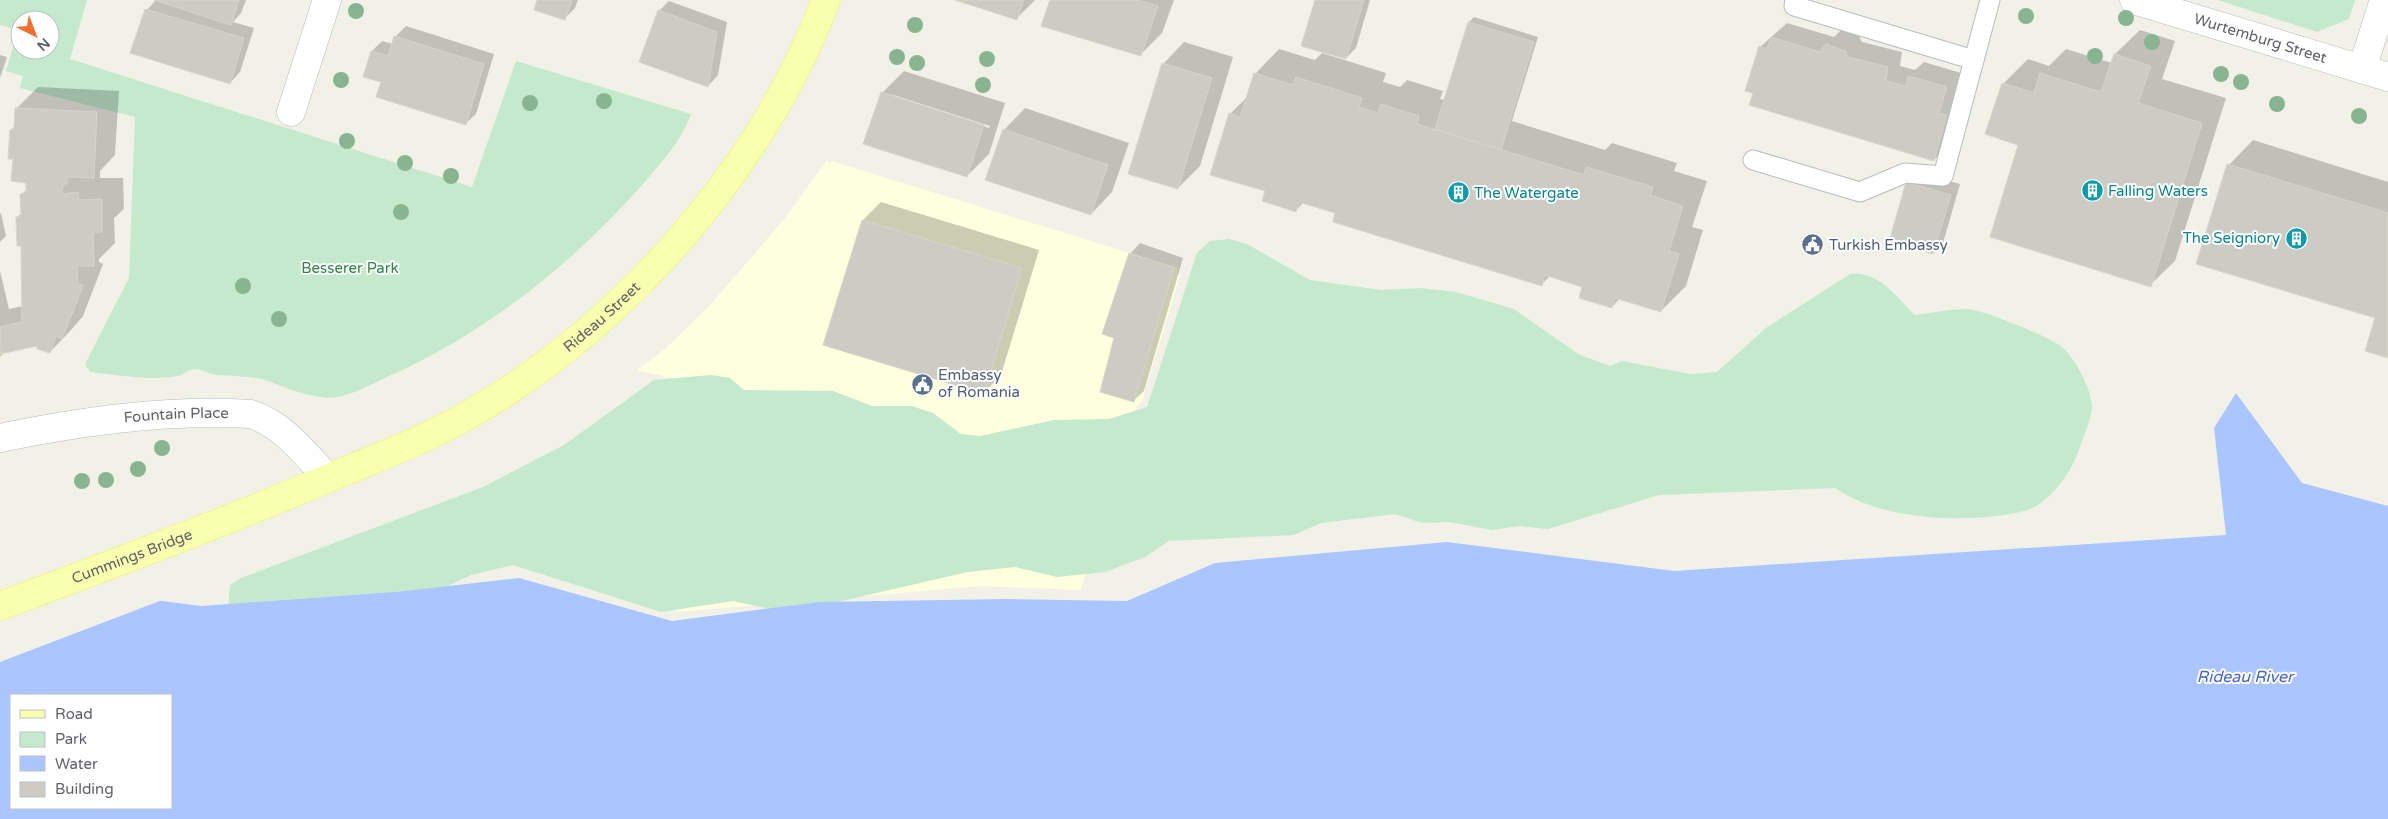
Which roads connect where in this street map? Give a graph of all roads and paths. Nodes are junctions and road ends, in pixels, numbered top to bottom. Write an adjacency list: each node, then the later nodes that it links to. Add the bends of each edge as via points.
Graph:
1 (327, 0): 10 (street)
2 (826, 0): 13 (main road, Rideau Street, via 795,69 749,149 691,225 616,307 532,375 469,415 436,433)
3 (1796, 0): 7 (lane, via 1794,6)
4 (1990, 0): 7 (lane)
5 (2134, 0): 8 (street, Wurtemburg Street)
6 (2384, 0): 8 (street)
7 (1974, 60): 11 (lane, via 1943,176 1905,173 1860,192)
8 (2362, 69): 9 (street, Wurtemburg Street)
9 (2388, 77)
10 (291, 112)
11 (1753, 160)
12 (0, 438): 13 (street, Fountain Place, via 128,417 251,414 281,429)
13 (328, 478): 14 (main road, Rideau Street)
14 (264, 506): 15 (main road, Cummings Bridge)
15 (0, 606)

